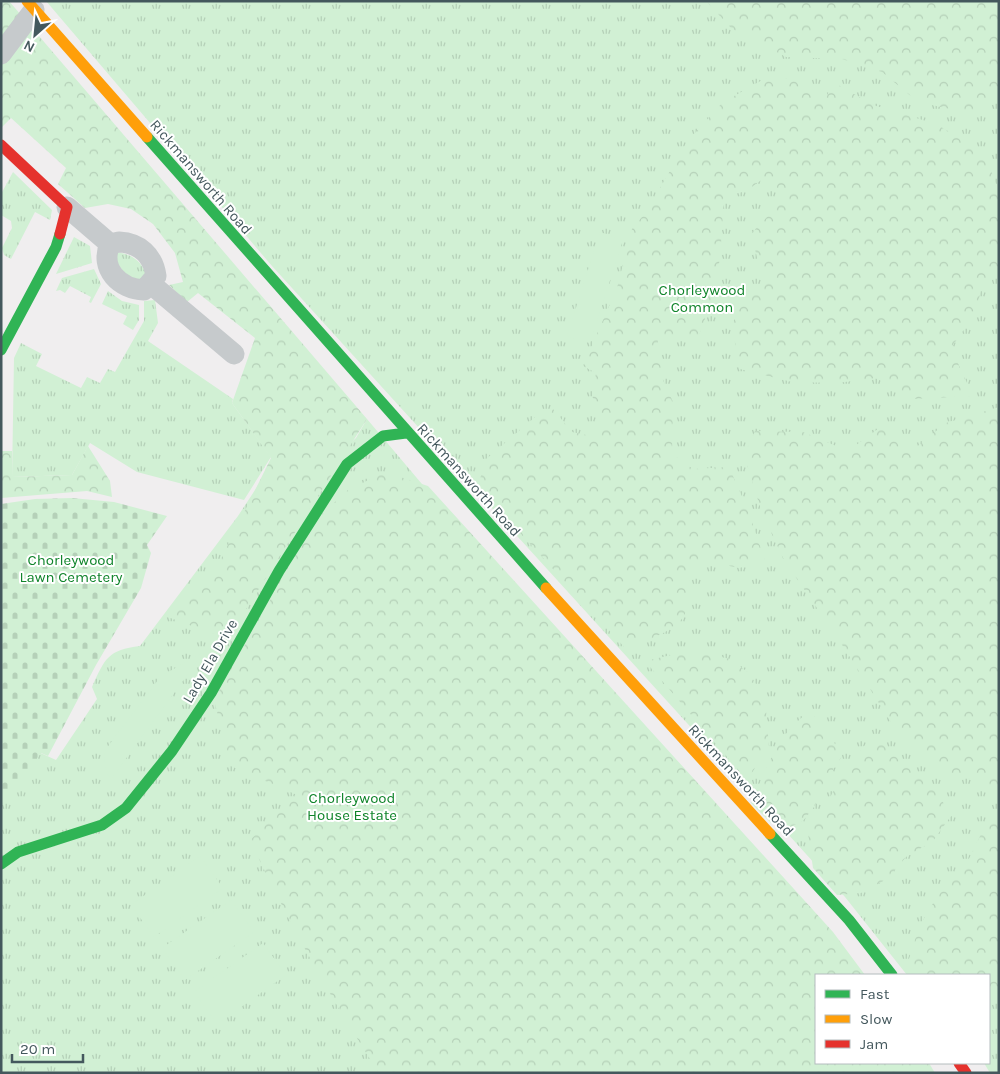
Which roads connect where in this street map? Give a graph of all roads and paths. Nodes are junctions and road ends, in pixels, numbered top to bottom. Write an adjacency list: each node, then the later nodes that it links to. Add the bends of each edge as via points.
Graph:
1 (31, 5): 2 (street); 9 (main road, Rickmansworth Road)
2 (1, 54)
3 (1, 145): 4 (main road)
4 (67, 207): 5 (street); 7 (main road, via 56,247)
5 (110, 244): 6 (street, via 130,243 148,255 156,276); 6 (street, via 106,253 112,275 134,290 144,290)
6 (151, 284): 8 (street)
7 (1, 350)
8 (234, 354)
9 (406, 432): 10 (main road, Lady Ela Drive, via 383,436 347,464 283,563 211,693 172,751 126,808 102,825 18,852); 11 (main road, Rickmansworth Road, via 849,920)
10 (1, 864)
11 (891, 974)

